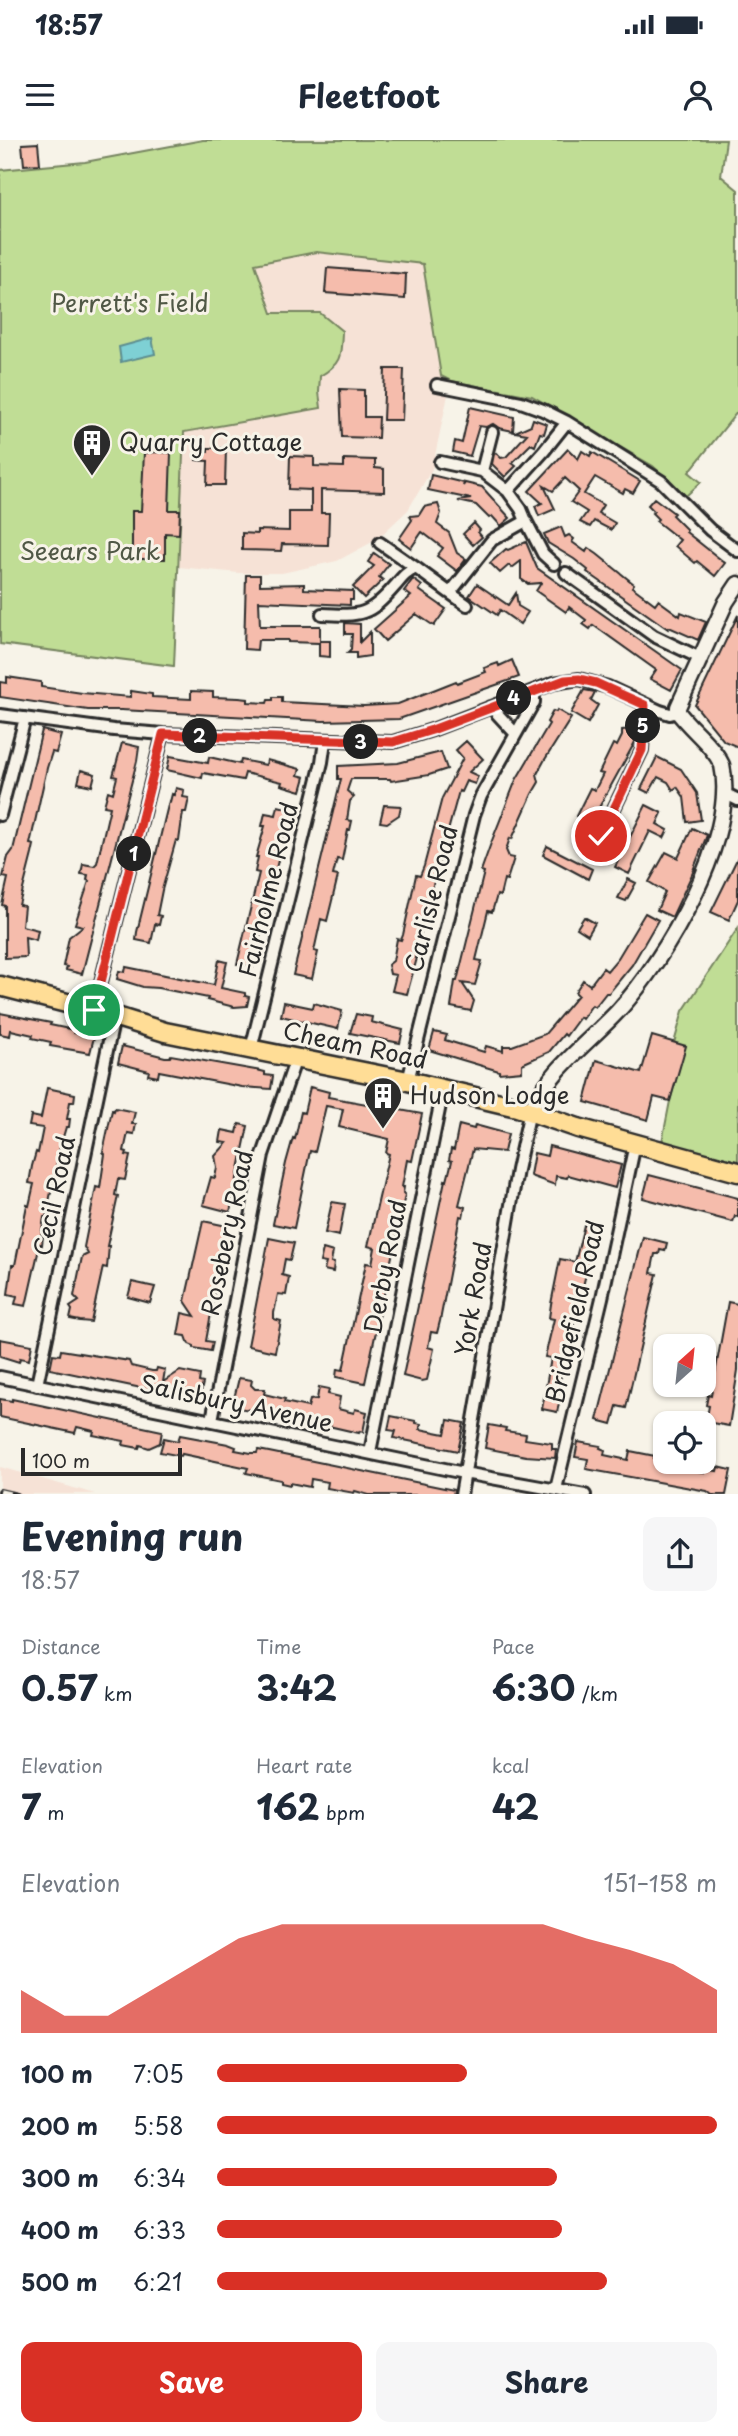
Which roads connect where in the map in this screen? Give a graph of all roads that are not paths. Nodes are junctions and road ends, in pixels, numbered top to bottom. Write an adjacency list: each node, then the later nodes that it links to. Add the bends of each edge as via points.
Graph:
1 (437, 385): 2 (street, via 522,402)
2 (567, 422): 6 (street); 9 (street, via 661,481)
3 (492, 432): 5 (street)
4 (440, 462): 5 (street)
5 (482, 471): 6 (street)
6 (508, 491): 7 (street)
7 (526, 521): 10 (street, via 543,554); 14 (street, via 492,540)
8 (380, 543): 11 (street)
9 (738, 551)
10 (554, 564)
11 (416, 568): 14 (street); 16 (street, via 374,608 355,614)
12 (566, 573): 17 (street, via 654,636)
13 (738, 584): 17 (street)
14 (450, 593): 15 (street)
15 (467, 605)
16 (326, 614)
17 (700, 658): 21 (street)
18 (534, 691): 19 (street, via 579,679); 20 (street); 25 (street, Carlisle Road, via 534,702)
19 (645, 705): 21 (street, via 670,714); 29 (street, via 642,750)
20 (491, 708): 25 (street); 26 (street, via 393,742)
21 (678, 712): 27 (street, via 721,763)
22 (0, 715): 23 (street)
23 (25, 718): 24 (street); 28 (street)
24 (163, 734): 26 (street); 31 (street)
25 (516, 734): 35 (street, Carlisle Road, via 474,814)
26 (325, 741): 33 (street, Fairholme Road)
27 (734, 798): 37 (street, via 716,862 671,942 636,991 548,1080)
28 (0, 815)
29 (597, 844)
30 (0, 986): 31 (highway, Cheam Road)
31 (94, 1010): 32 (highway, Cheam Road)
32 (114, 1017): 33 (highway, Cheam Road); 41 (street, Cecil Road)
33 (251, 1049): 34 (highway, Cheam Road)
34 (296, 1058): 35 (highway, Cheam Road); 42 (street, Rosebery Road, via 263,1155)
35 (408, 1081): 36 (highway, Cheam Road)
36 (443, 1090): 37 (highway, Cheam Road); 43 (street, Derby Road)
37 (530, 1111): 38 (highway, Cheam Road); 44 (street, York Road)
38 (635, 1144): 39 (highway, Cheam Road); 45 (street, Bridgefield Road)
39 (738, 1172)
40 (0, 1377): 41 (street, Salisbury Avenue)
41 (37, 1385): 42 (street, Salisbury Avenue)
42 (212, 1420): 43 (street, Salisbury Avenue)
43 (370, 1452): 44 (street, Salisbury Avenue)
44 (464, 1473): 45 (street, Salisbury Avenue); 46 (street, York Road)
45 (556, 1489): 47 (street, Salisbury Avenue)
46 (461, 1494)
47 (585, 1494)

